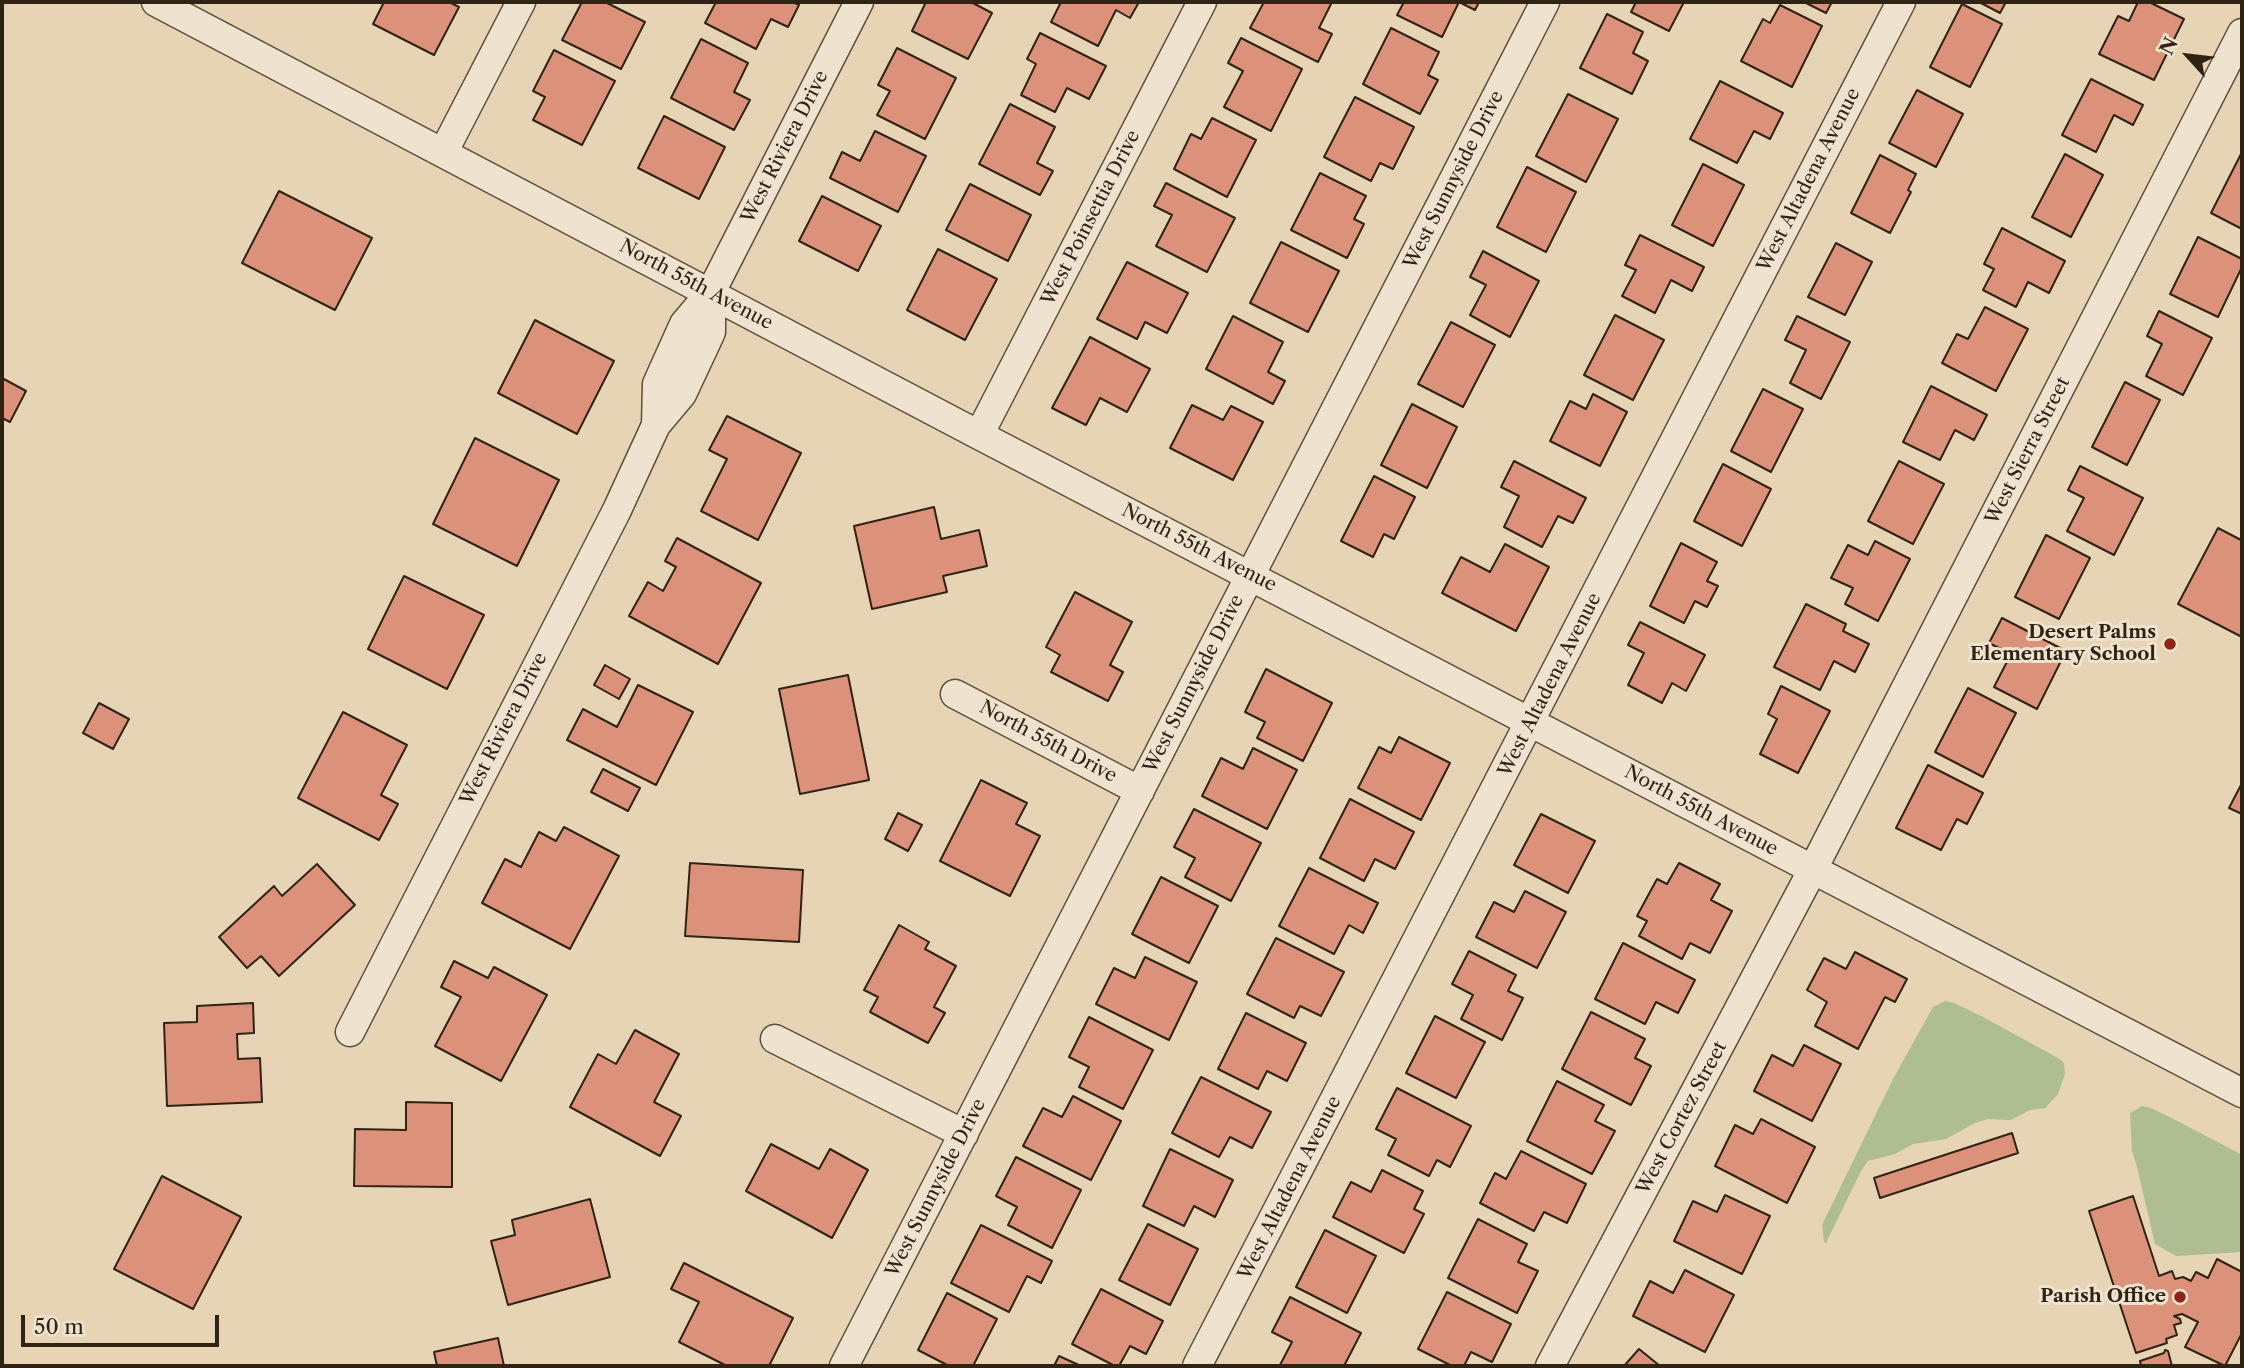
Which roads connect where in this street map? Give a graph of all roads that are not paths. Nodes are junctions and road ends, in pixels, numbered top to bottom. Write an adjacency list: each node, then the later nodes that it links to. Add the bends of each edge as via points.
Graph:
1 (521, 2): 8 (street)
2 (859, 2): 9 (street, West Riviera Drive)
3 (1202, 2): 10 (street, West Poinsettia Drive)
4 (1545, 2): 11 (street, West Sunnyside Drive)
5 (1900, 2): 13 (street, West Altadena Avenue)
6 (170, 5): 8 (street, North 55th Avenue)
7 (2242, 33): 15 (street, West Sierra Street)
8 (443, 153): 9 (street, North 55th Avenue)
9 (711, 292): 10 (street, North 55th Avenue); 16 (street, West Riviera Drive, via 711,332 682,394 656,425)
10 (979, 435): 11 (street, North 55th Avenue)
11 (1250, 575): 13 (street, North 55th Avenue); 14 (street, West Sunnyside Drive)
12 (955, 694): 14 (street, North 55th Drive)
13 (1531, 721): 15 (street, North 55th Avenue); 21 (street, West Altadena Avenue)
14 (1140, 791): 19 (street, West Sunnyside Drive)
15 (1814, 869): 18 (street, North 55th Avenue); 22 (street, West Cortez Street)
16 (350, 1032)
17 (775, 1039): 19 (street)
18 (2242, 1093)
19 (964, 1134): 20 (street, West Sunnyside Drive)
20 (844, 1366)
21 (1197, 1366)
22 (1550, 1366)

